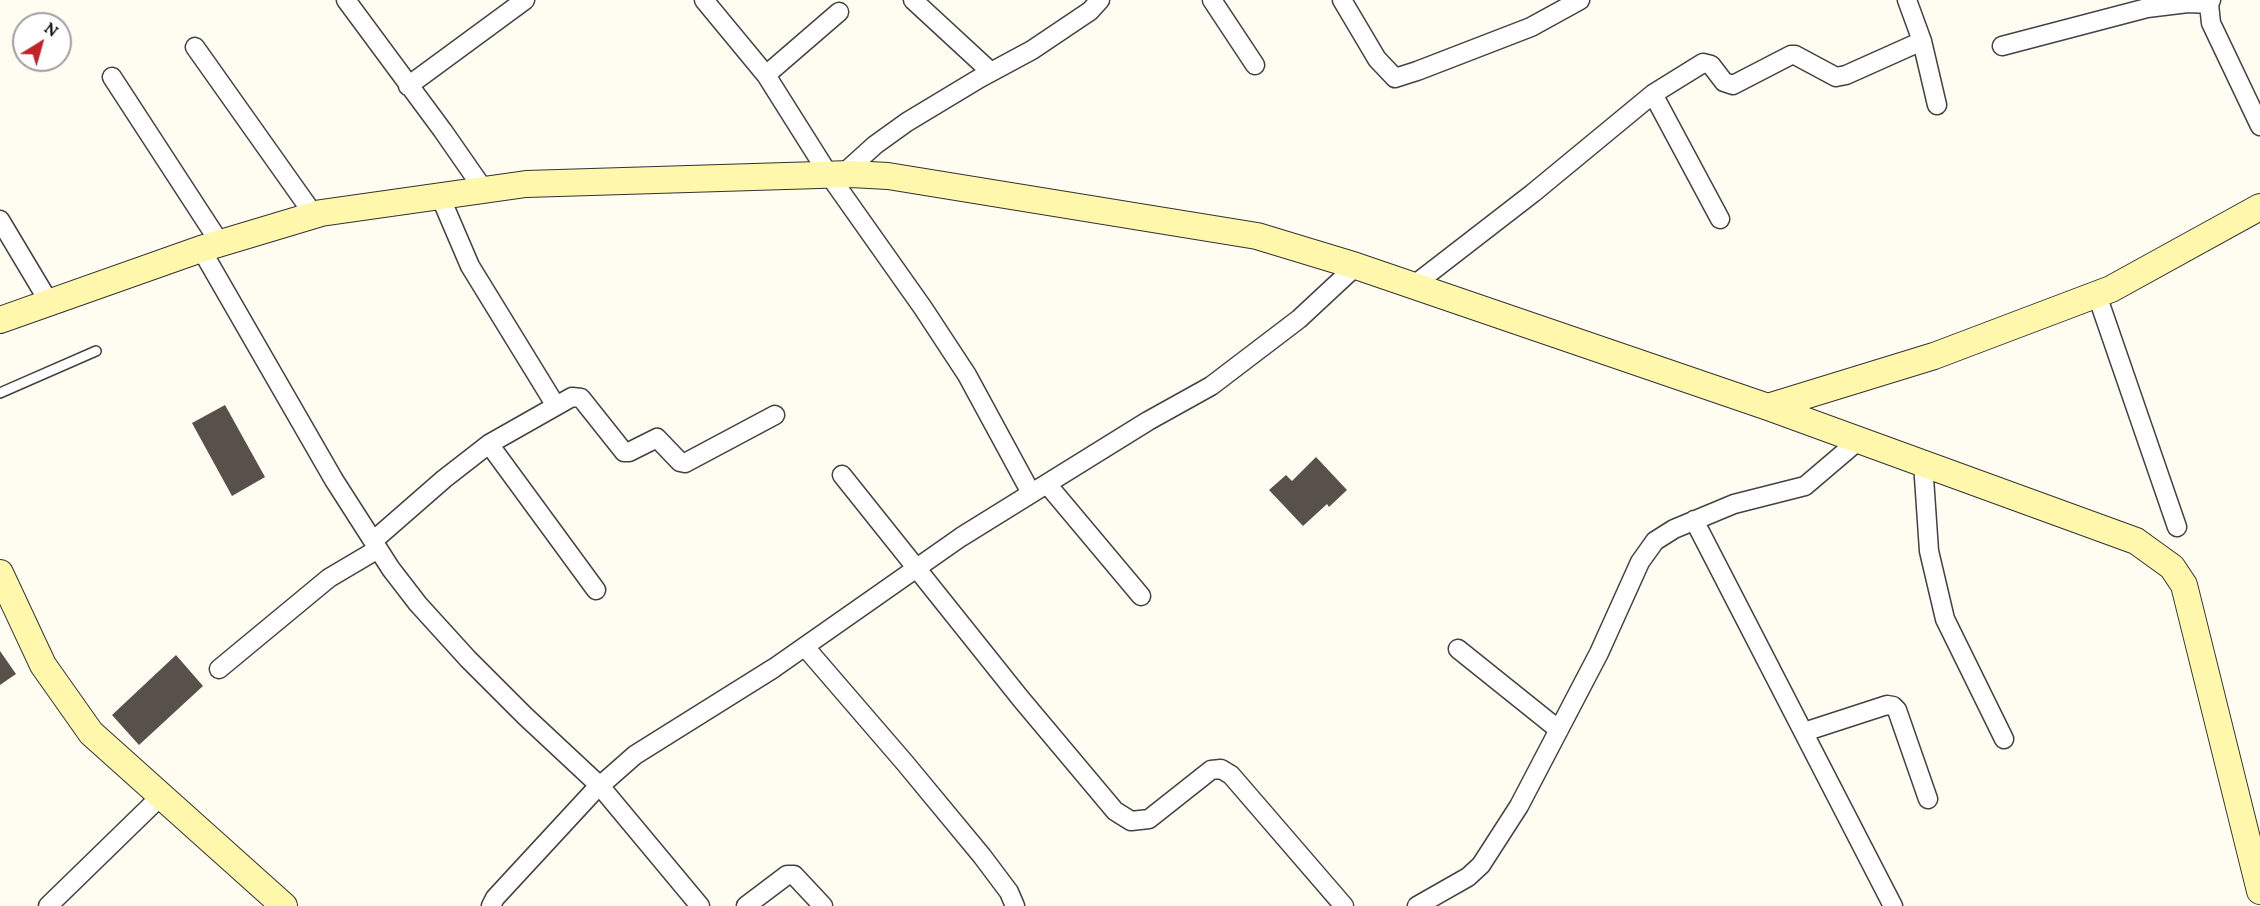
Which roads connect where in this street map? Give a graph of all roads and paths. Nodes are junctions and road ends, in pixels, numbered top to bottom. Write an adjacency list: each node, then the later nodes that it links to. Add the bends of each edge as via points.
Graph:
1 (346, 0): 19 (street)
2 (525, 0): 19 (street)
3 (704, 0): 17 (street)
4 (913, 0): 16 (street)
5 (1212, 0): 15 (street)
6 (1342, 0): 7 (street, via 1377,59 1395,78 1531,27)
7 (1580, 0)
8 (1907, 0): 12 (street)
9 (1097, 1): 16 (street, via 1090,11 1032,50)
10 (2210, 2): 13 (street, via 2166,4); 22 (street, via 2211,23)
11 (838, 12): 17 (street)
12 (1922, 40): 20 (street, via 1836,77 1795,55 1733,85 1724,82 1711,65 1703,63); 21 (street)
13 (2002, 46)
14 (195, 47): 27 (street)
15 (1255, 65)
16 (991, 72): 23 (street, via 907,122)
17 (766, 75): 23 (street)
18 (112, 77): 30 (street)
19 (408, 86): 24 (street)
20 (1653, 94): 28 (street); 32 (street)
21 (1937, 105)
22 (2260, 126)
23 (836, 175): 24 (main road, via 526,184); 31 (main road, via 888,176 1257,236); 45 (street)
24 (484, 190): 25 (main road)
25 (440, 196): 27 (main road); 38 (street, via 470,266)
26 (2260, 207): 33 (main road)
27 (314, 215): 30 (main road)
28 (1720, 219)
29 (0, 220): 34 (street)
30 (211, 246): 34 (main road); 48 (street, via 334,480)
31 (1356, 266): 32 (main road); 45 (street, via 1299,319 1211,386)
32 (1414, 285): 39 (main road)
33 (2097, 295): 39 (main road, via 1934,356); 47 (street)
34 (49, 302): 35 (main road)
35 (0, 320)
36 (96, 351): 37 (lane)
37 (0, 393)
38 (556, 406): 40 (street, via 572,397 580,398 624,452 657,438 675,459 685,463); 42 (street)
39 (1768, 407): 41 (main road)
40 (775, 415)
41 (1859, 440): 43 (main road); 46 (street, via 1805,486 1734,504)
42 (489, 444): 48 (street, via 444,479); 51 (street)
43 (1923, 463): 58 (street, via 1929,551 1945,619); 62 (main road, via 2136,541 2172,567 2184,585)
44 (842, 475): 49 (street)
45 (1039, 489): 49 (street); 52 (street)
46 (1694, 520): 56 (street, via 1655,541 1640,562); 57 (street)
47 (2177, 527)
48 (376, 545): 55 (street, via 329,578); 59 (street, via 418,604 468,659)
49 (917, 568): 53 (street); 70 (street, via 1115,811 1131,821 1149,819 1211,770 1221,770 1232,775)
50 (1, 577): 60 (main road, via 43,665 91,734)
51 (596, 590)
52 (1142, 596)
53 (805, 647): 59 (street, via 635,755); 69 (street, via 981,856)
54 (1458, 649): 56 (street)
55 (219, 669)
56 (1559, 730): 71 (street, via 1519,806 1481,865 1468,877)
57 (1804, 732): 61 (street, via 1893,706); 72 (street)
58 (2004, 739)
59 (600, 786): 65 (street); 66 (street)
60 (161, 796): 63 (street); 64 (main road)
61 (1928, 798)
62 (2260, 891)
63 (48, 906)
64 (284, 906)
65 (491, 906)
66 (700, 906)
67 (746, 906): 68 (street, via 787,875 794,875)
68 (823, 906)
69 (1015, 906)
70 (1344, 906)
71 (1417, 906)
72 (1893, 906)

